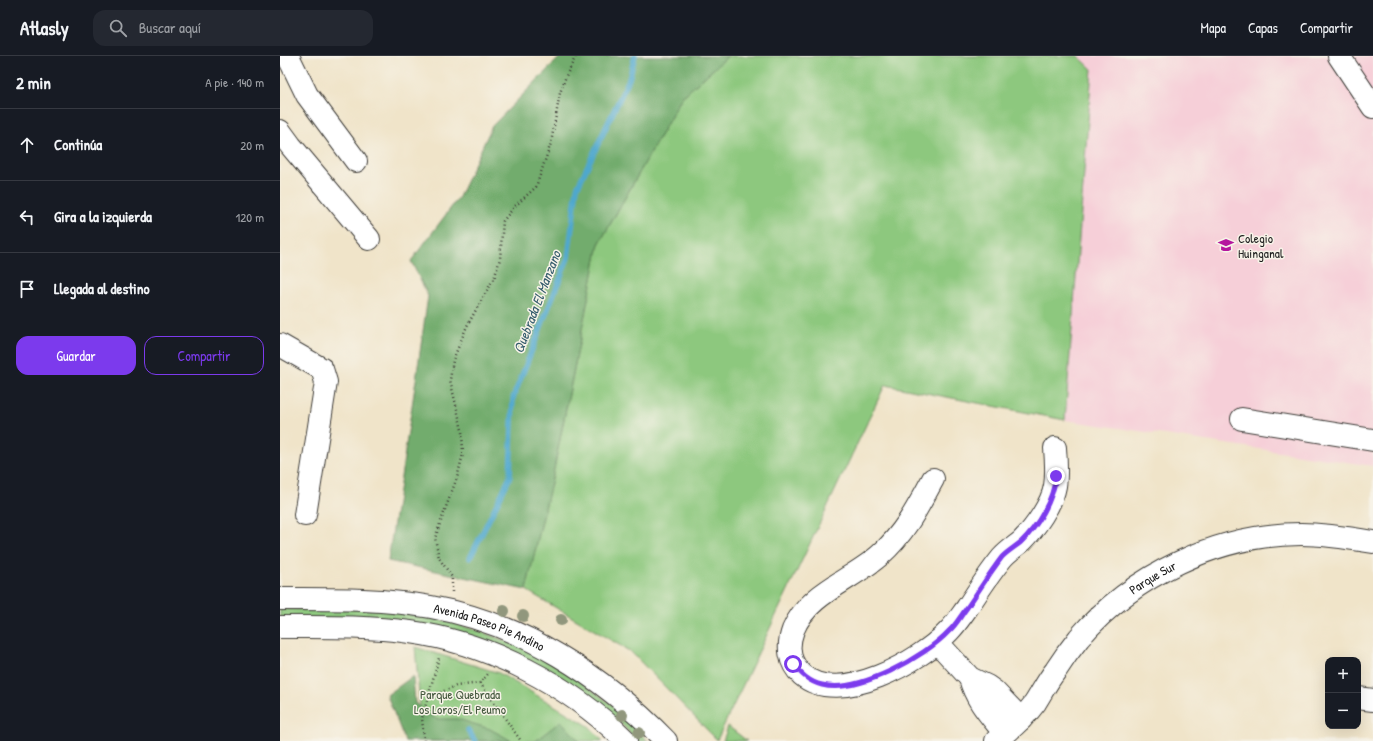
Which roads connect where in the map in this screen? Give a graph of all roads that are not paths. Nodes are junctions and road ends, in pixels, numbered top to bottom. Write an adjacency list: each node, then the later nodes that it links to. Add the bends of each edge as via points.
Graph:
1 (288, 56): 5 (street, via 307,95)
2 (1339, 56): 3 (street)
3 (1373, 108)
4 (280, 131): 6 (street)
5 (356, 161)
6 (369, 239)
7 (280, 345): 12 (street, via 322,369 326,382)
8 (1242, 419): 9 (street)
9 (1373, 440)
10 (1055, 448): 16 (street, via 1055,487 1047,506 1029,532 1004,555 954,626)
11 (933, 478): 16 (street, via 910,520 892,543 868,566 822,594 804,611 793,631 790,656 798,671 806,678 823,685 839,686 887,672 913,659)
12 (305, 515)
13 (1373, 542): 20 (street, Parque Sur, via 1326,535 1276,535 1233,543 1188,558 1129,593 1096,621 1067,654 1035,703)
14 (280, 599): 23 (street, Avenida Paseo Pie Andino, via 347,599 412,604 450,611 483,621 516,634 573,664 625,702)
15 (280, 627): 22 (street, Avenida Paseo Pie Andino, via 391,630 468,646 516,665 555,686 604,721)
16 (937, 642): 17 (street)
17 (970, 678): 20 (street, via 994,691); 21 (street, via 981,704)
18 (1361, 698): 19 (street)
19 (1373, 700)
20 (1021, 719): 21 (street, Parque Sur)
21 (1001, 737)
22 (626, 741)
23 (666, 741)

